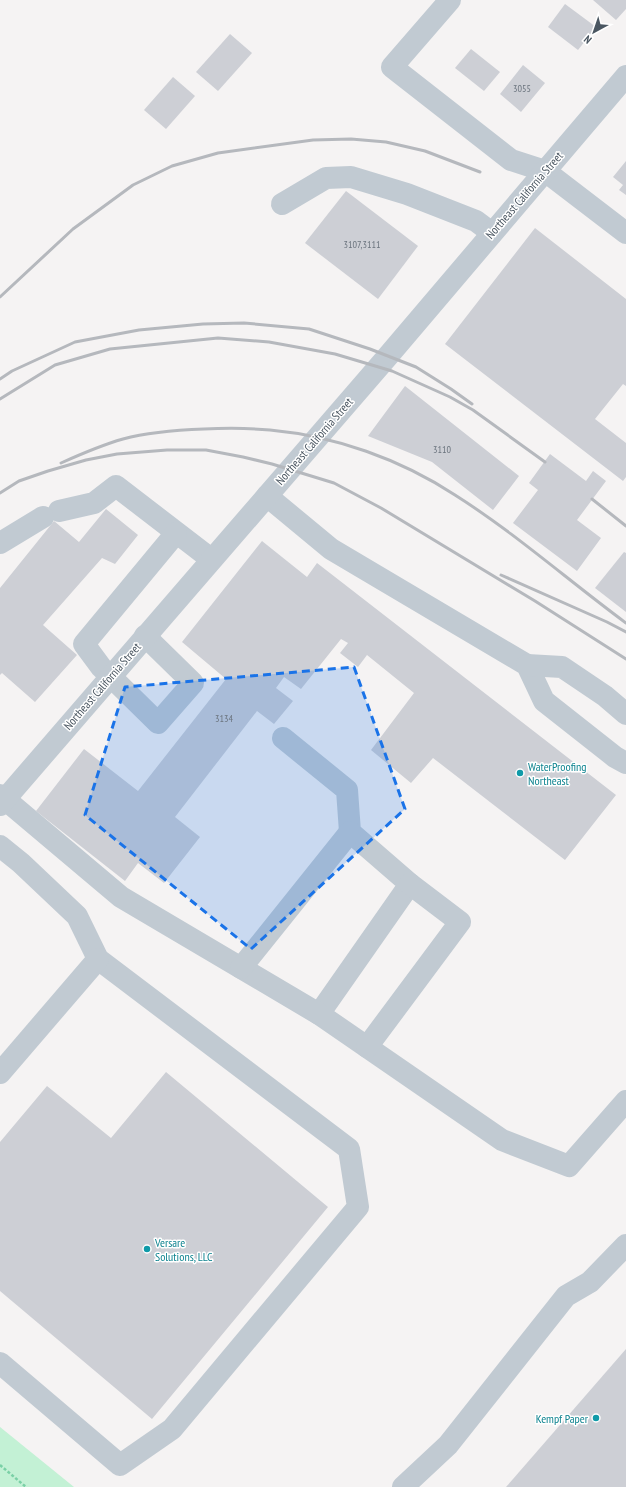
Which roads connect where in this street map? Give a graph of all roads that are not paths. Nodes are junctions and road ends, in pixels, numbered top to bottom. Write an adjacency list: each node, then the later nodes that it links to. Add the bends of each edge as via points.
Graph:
1 (450, 0): 3 (street, via 392,67 511,160)
2 (626, 76): 3 (street, Northeast California Street)
3 (545, 171): 5 (street); 6 (street, Northeast California Street)
4 (282, 204): 6 (street, via 326,178 351,177 406,194 476,221)
5 (626, 232)
6 (492, 233): 7 (street, Northeast California Street)
7 (266, 496): 10 (street, Northeast California Street); 12 (street, via 332,549)
8 (176, 533): 9 (street, via 116,486 94,503 51,514); 10 (street); 13 (street, via 84,644)
9 (0, 543)
10 (211, 560): 11 (street, Northeast California Street)
11 (145, 636): 13 (street, Northeast California Street); 13 (street, via 193,683 158,723)
12 (527, 665): 14 (street, via 562,667 605,696); 16 (street, via 544,701)
13 (110, 676): 17 (street, Northeast California Street)
14 (626, 714)
15 (284, 738): 18 (street, via 347,790)
16 (626, 763)
17 (2, 799): 22 (street, via 121,897)
18 (350, 832): 20 (street); 22 (street)
19 (0, 846): 21 (street, via 77,916)
20 (410, 884): 23 (street); 24 (street, via 460,922)
21 (98, 958): 25 (street); 28 (street, via 349,1149 358,1207 172,1429 120,1465)
22 (241, 968): 23 (street)
23 (319, 1014): 24 (street)
24 (367, 1046): 26 (street, via 502,1140 569,1166)
25 (0, 1073)
26 (626, 1101)
27 (626, 1245): 29 (street, via 590,1282 566,1296 448,1444)
28 (0, 1363)
29 (403, 1487)

